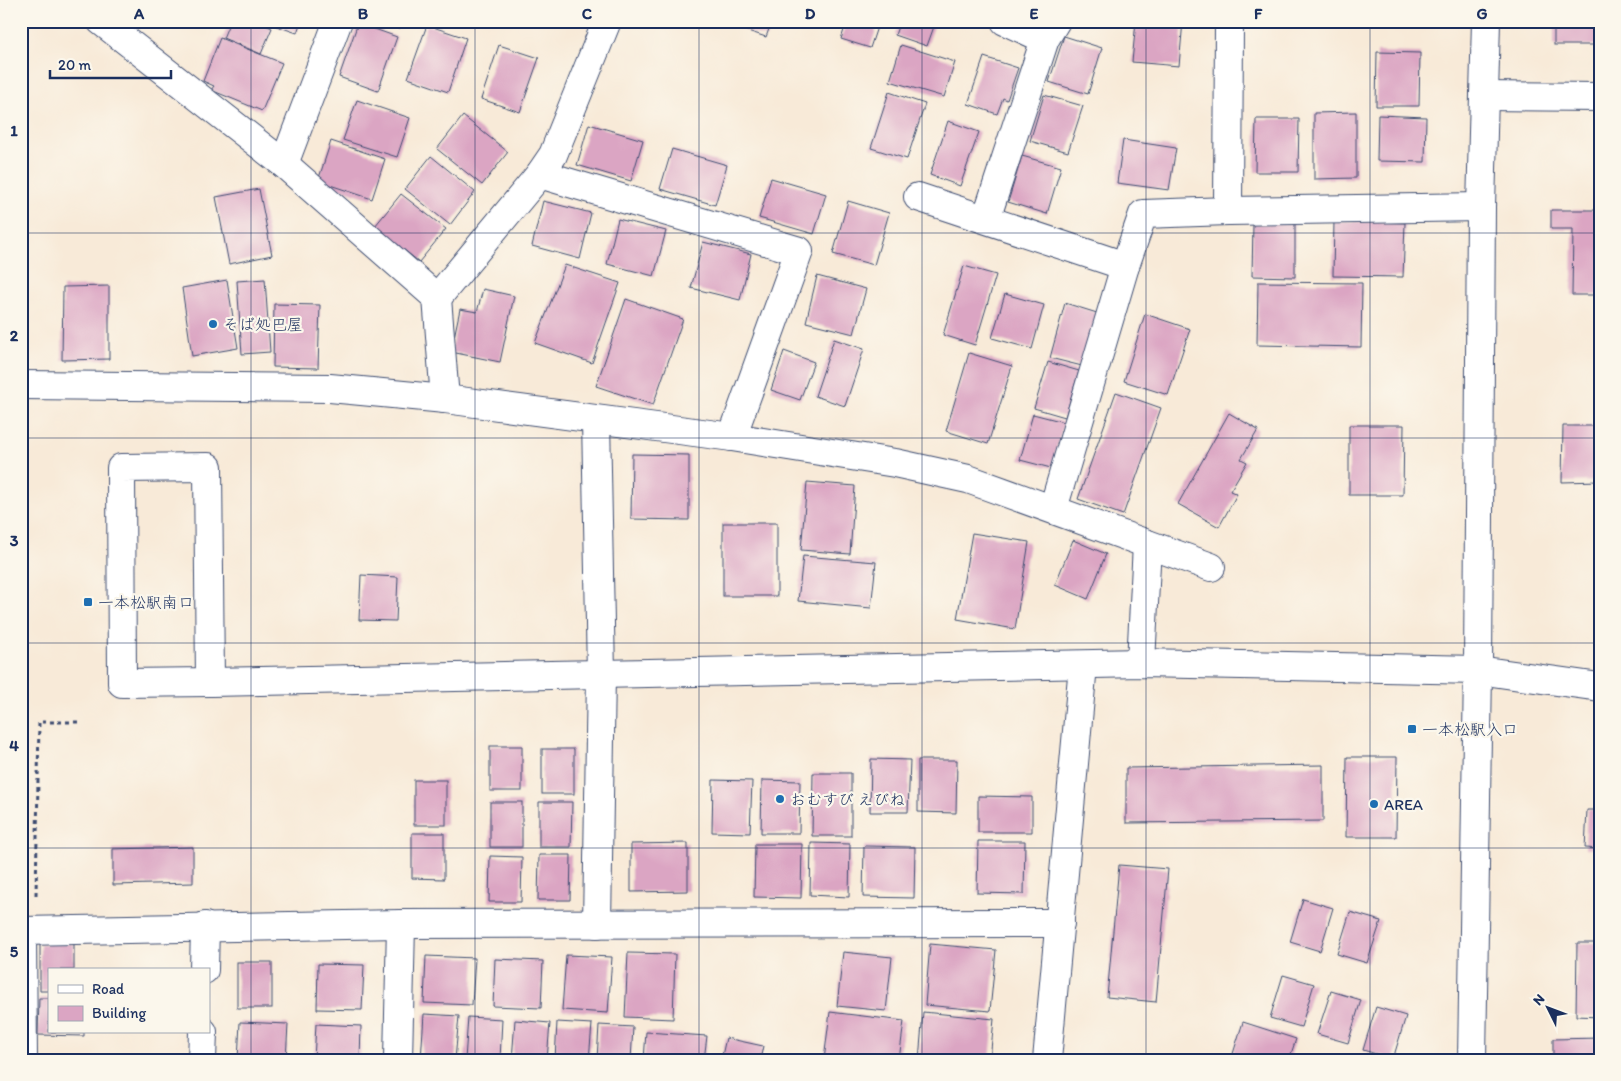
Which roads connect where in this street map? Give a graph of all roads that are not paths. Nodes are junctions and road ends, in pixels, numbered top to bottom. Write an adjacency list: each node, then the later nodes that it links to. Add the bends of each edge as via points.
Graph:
1 (101, 21): 10 (street)
2 (338, 21): 10 (street)
3 (607, 21): 11 (street, via 553,155)
4 (1005, 21): 7 (street)
5 (1229, 21): 14 (street)
6 (1486, 21): 8 (street)
7 (1050, 30): 15 (street)
8 (1484, 96): 9 (street); 13 (street)
9 (1600, 97)
10 (284, 164): 17 (street)
11 (540, 174): 17 (street); 21 (street, via 799,251)
12 (918, 197): 15 (street)
13 (1481, 207): 14 (street); 27 (street)
14 (1228, 211): 16 (street, via 1143,214)
15 (986, 219): 16 (street)
16 (1125, 266): 22 (street)
17 (437, 298): 19 (street)
18 (21, 385): 19 (street, via 330,388)
19 (445, 399): 20 (street)
20 (596, 420): 21 (street); 28 (street)
21 (732, 437): 22 (street, via 895,463 968,479)
22 (1053, 509): 23 (street)
23 (1147, 544): 24 (street); 25 (street)
24 (1211, 567)
25 (1141, 663): 26 (street); 27 (street)
26 (1083, 664): 28 (street); 31 (street)
27 (1478, 670): 30 (street); 41 (street)
28 (600, 674): 29 (street); 33 (street)
29 (210, 682): 29 (street, via 122,683 121,468 208,467)
30 (1600, 687)
31 (1060, 923): 33 (street); 40 (street)
32 (401, 924): 33 (street); 34 (street); 39 (street)
33 (597, 924)
34 (205, 926): 35 (street); 37 (street, via 22,930)
35 (204, 968)
36 (203, 1034): 38 (street)
37 (23, 1060)
38 (202, 1060)
39 (398, 1060)
40 (1047, 1060)
41 (1472, 1060)

